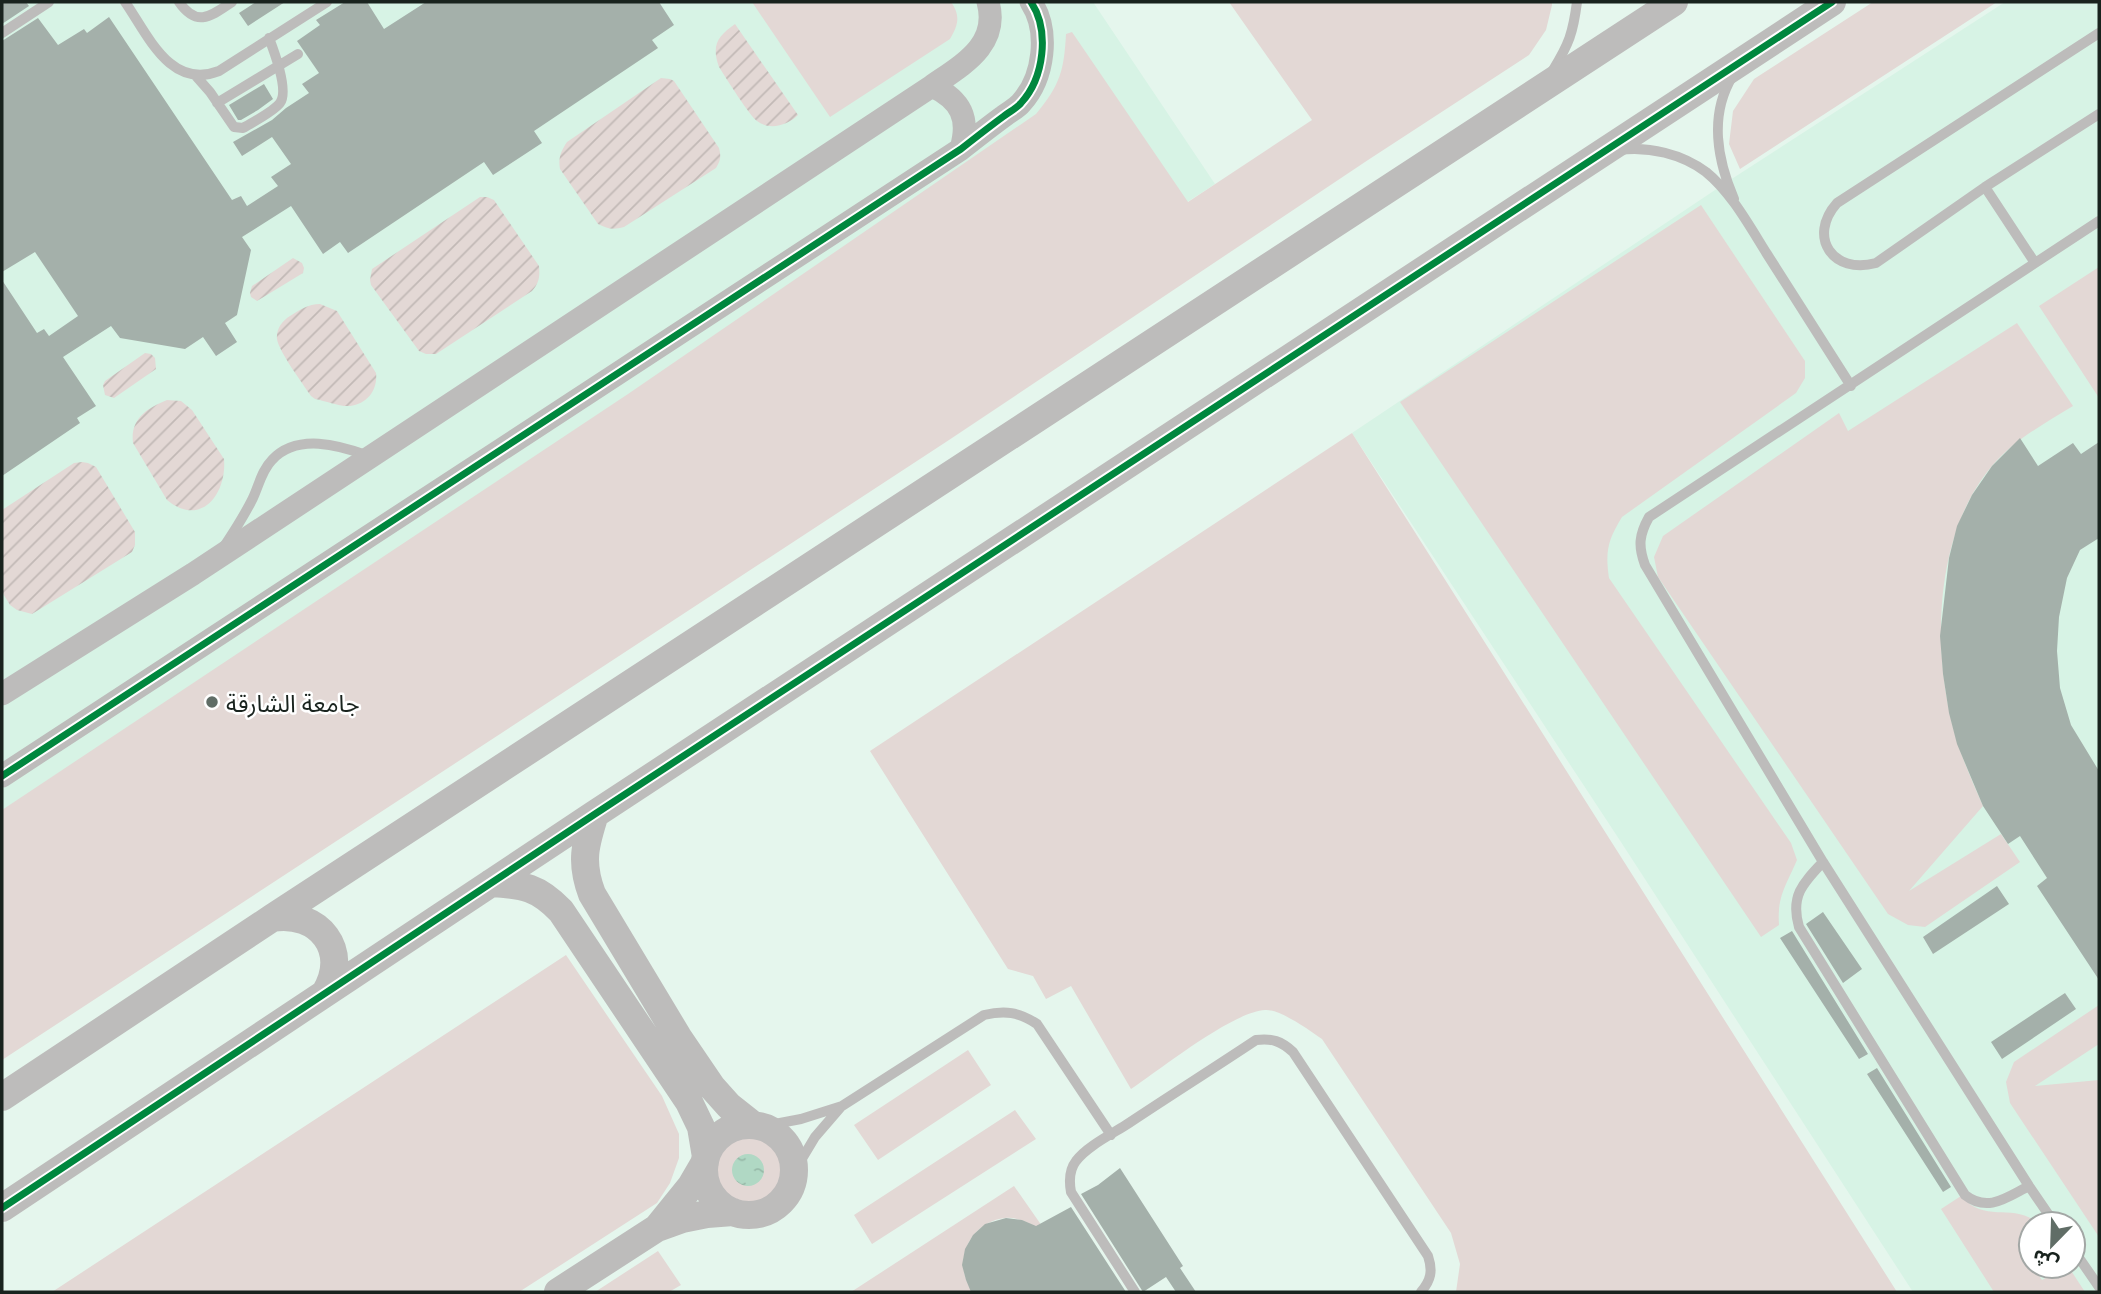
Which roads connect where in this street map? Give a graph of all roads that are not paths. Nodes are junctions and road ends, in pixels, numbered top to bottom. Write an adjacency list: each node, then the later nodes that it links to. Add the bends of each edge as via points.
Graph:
1 (125, 2): 18 (lane, via 165,61)
2 (179, 2): 3 (lane, via 189,14 204,18)
3 (232, 2)
4 (327, 2): 13 (lane)
5 (988, 2): 19 (street, via 990,25 985,42 975,56)
6 (1031, 2): 23 (street, via 1041,28 1042,48 1032,87 1021,104)
7 (1577, 2): 20 (lane, via 1568,47)
8 (1674, 2): 20 (street)
9 (1832, 2): 16 (street)
10 (43, 3): 11 (lane)
11 (2, 33)
12 (2095, 35): 14 (lane); 25 (lane, via 1837,203 1824,225 1824,238 1838,260 1850,266 1876,263)
13 (269, 38): 17 (lane); 18 (lane, via 219,71)
14 (2099, 49)
15 (298, 54): 17 (lane)
16 (1742, 62): 24 (street); 26 (lane, via 1730,80 1717,122 1721,166)
17 (278, 65): 21 (lane); 21 (lane, via 284,92 280,104 243,128 234,127)
18 (195, 75): 21 (lane)
19 (932, 86): 23 (street, via 957,104 964,118); 30 (street)
20 (1542, 87): 37 (street)
21 (217, 103)
22 (2099, 114): 25 (lane)
23 (961, 149): 33 (street)
24 (1601, 153): 26 (lane, via 1645,149 1688,161 1707,173); 34 (street)
25 (1984, 187): 28 (lane)
26 (1738, 208): 29 (lane)
27 (2099, 221): 28 (lane)
28 (2035, 263): 29 (lane)
29 (1851, 386): 35 (lane, via 1649,517 1641,532 1640,549 1645,565)
30 (369, 456): 31 (street); 31 (lane, via 318,444 301,444 280,453 264,470 244,514)
31 (214, 560): 32 (street)
32 (2, 694)
33 (2, 776)
34 (596, 814): 36 (street); 38 (street, via 583,857 586,877)
35 (1823, 862): 47 (lane); 47 (lane, via 1798,894 1799,926 1965,1195 1986,1204)
36 (491, 883): 39 (street, via 515,884 547,896); 40 (street)
37 (272, 918): 40 (street, via 305,920 329,941 334,973); 41 (street)
38 (633, 963): 39 (street); 43 (street, via 712,1087)
39 (609, 980): 45 (street, via 697,1115)
40 (326, 993): 48 (street)
41 (2, 1097)
42 (842, 1106): 43 (lane, via 802,1119); 44 (lane, via 984,1015 1009,1012 1037,1024); 46 (lane, via 815,1137)
43 (756, 1126): 45 (street, via 724,1133); 46 (street, via 771,1131 788,1148)
44 (1111, 1135): 55 (lane, via 1076,1161 1069,1181 1071,1192); 56 (lane, via 1256,1041 1276,1040 1293,1052 1429,1256 1432,1269)
45 (705, 1160): 50 (street, via 707,1187 713,1198); 51 (street)
46 (794, 1172): 50 (street, via 791,1186 772,1208 747,1215)
47 (2029, 1186): 49 (lane)
48 (2, 1208)
49 (2045, 1210)
50 (733, 1212): 51 (street, via 682,1219)
51 (657, 1228): 54 (street)
52 (2087, 1269): 53 (lane)
53 (2099, 1287)
54 (558, 1292)
55 (1135, 1292)
56 (1421, 1292)

